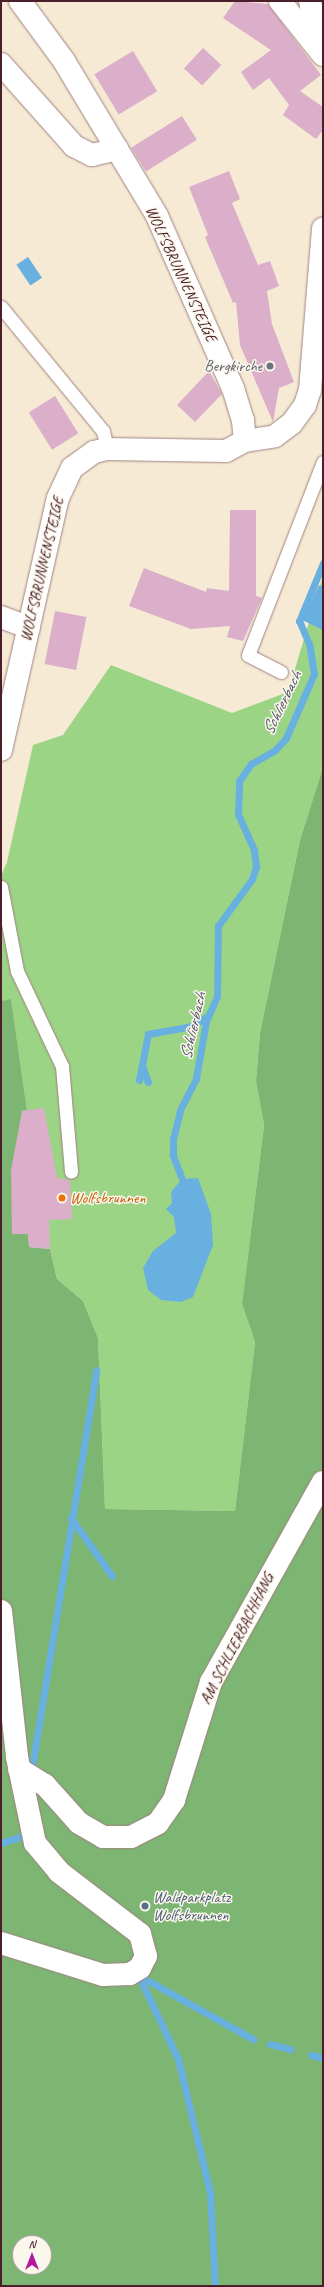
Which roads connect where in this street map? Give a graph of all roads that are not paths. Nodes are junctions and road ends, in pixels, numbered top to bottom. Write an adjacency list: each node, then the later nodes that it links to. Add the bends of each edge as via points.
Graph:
1 (20, 1): 6 (street, WOLFSBRUNNENSTEIGE, via 64,61)
2 (280, 1): 4 (street)
3 (310, 1): 4 (street)
4 (320, 47)
5 (1, 64): 6 (street, via 74,146 92,155)
6 (117, 149): 10 (street, WOLFSBRUNNENSTEIGE, via 163,229 241,410)
7 (323, 229): 8 (street)
8 (321, 265): 10 (street, via 310,390 305,405 284,430 264,440)
9 (1, 307): 11 (lane, via 103,431)
10 (245, 441): 11 (street, WOLFSBRUNNENSTEIGE, via 216,452)
11 (107, 449): 14 (street, WOLFSBRUNNENSTEIGE, via 83,458 63,483)
12 (323, 462): 15 (lane, via 248,655)
13 (1, 617): 14 (street)
14 (28, 628): 16 (street, WOLFSBRUNNENSTEIGE)
15 (281, 672)
16 (1, 750)
17 (1, 887): 18 (lane, via 17,972 65,1075)
18 (71, 1172)
19 (323, 1482): 21 (street, AM SCHLIERBACHHANG, via 211,1682 174,1800 158,1823 131,1837 103,1837 78,1822 44,1785)
20 (1, 1611): 21 (street)
21 (19, 1769): 22 (street, via 28,1822 39,1851 59,1872 134,1928 143,1939 146,1956 136,1971 107,1975 78,1969)
22 (1, 1943)

